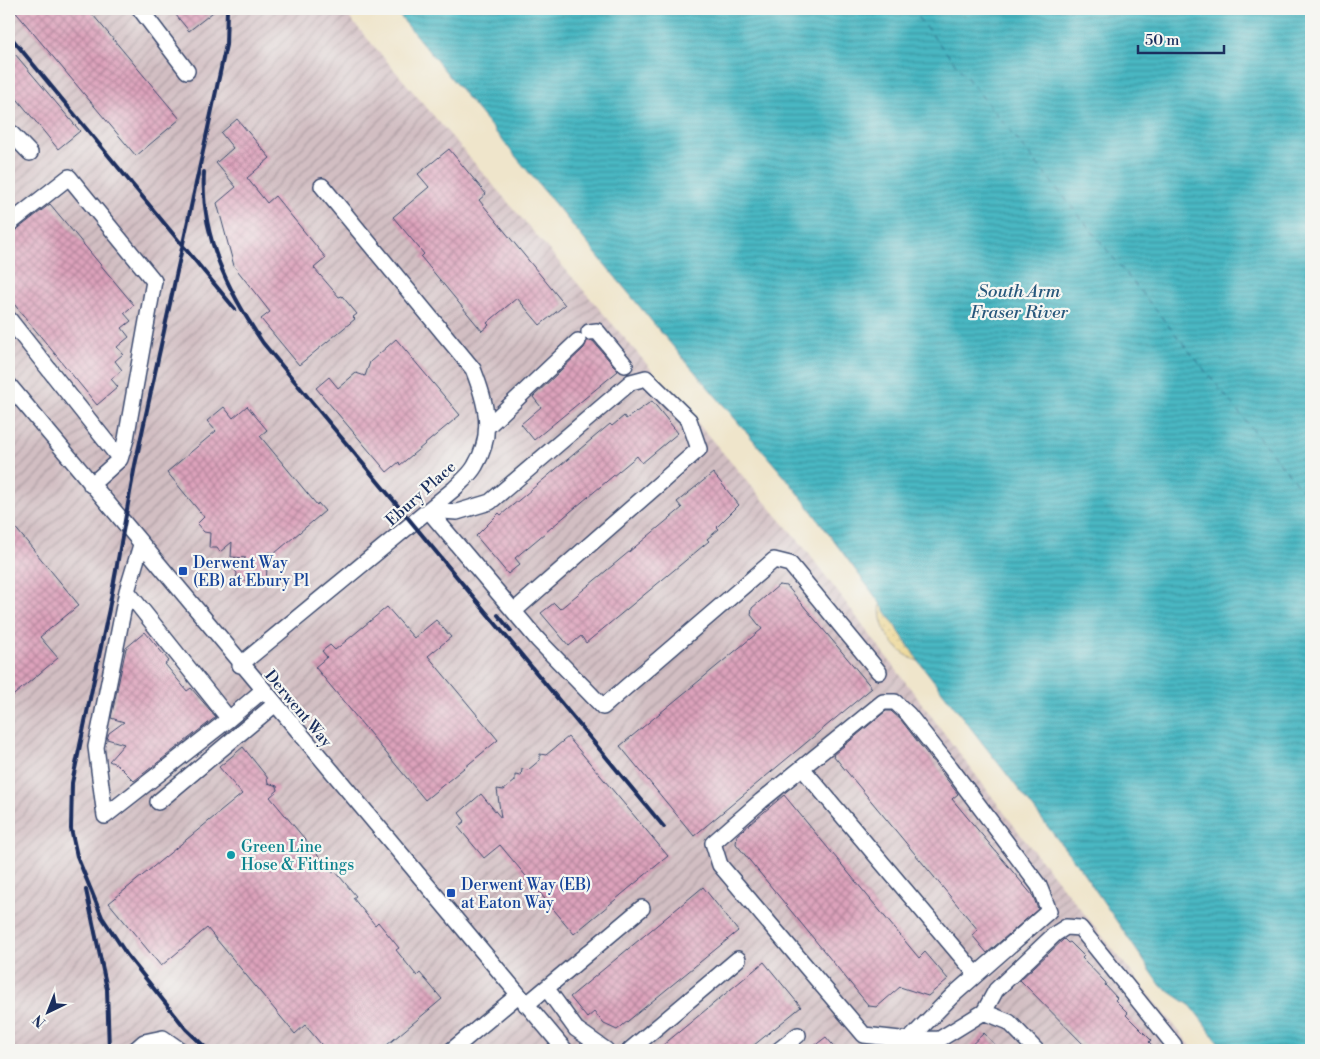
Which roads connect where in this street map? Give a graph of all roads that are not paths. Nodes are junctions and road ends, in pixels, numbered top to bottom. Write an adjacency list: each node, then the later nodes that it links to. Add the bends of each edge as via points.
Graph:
1 (140, 9): 2 (street)
2 (187, 70)
3 (9, 131): 4 (street)
4 (30, 153)
5 (322, 186): 10 (street, Ebury Place, via 473,369 486,404)
6 (9, 224): 11 (street, via 69,177 154,281)
7 (9, 319): 11 (street)
8 (625, 365): 10 (street, via 597,331 584,337)
9 (9, 385): 12 (street, Derwent Way)
10 (486, 427): 13 (street, Ebury Place, via 487,438 475,467)
11 (120, 459): 12 (street)
12 (91, 485): 14 (street, Derwent Way)
13 (428, 510): 16 (street); 16 (street, via 458,512 490,502 630,382 646,378 689,420 700,449); 17 (street, Ebury Place)
14 (141, 545): 15 (street); 17 (street, Derwent Way)
15 (127, 591): 21 (street); 21 (street, via 96,747 105,816)
16 (514, 611): 18 (street, via 603,707 774,560 790,564)
17 (240, 665): 19 (street, Derwent Way)
18 (879, 672)
19 (262, 691): 20 (street, Derwent Way); 21 (street)
20 (274, 705): 23 (street); 28 (street, Derwent Way)
21 (229, 719)
22 (802, 768): 26 (street); 26 (street, via 883,702 895,702 908,714 1038,886 1049,911); 31 (street, via 713,843 720,865 864,1035)
23 (158, 802)
24 (642, 908): 27 (street)
25 (738, 959): 38 (street)
26 (976, 974): 31 (street)
27 (547, 989): 28 (street); 37 (street, via 576,1029)
28 (522, 1001): 35 (street); 36 (street, Derwent Way)
29 (984, 1012): 31 (street, via 940,1039); 32 (street, via 996,990 1056,934 1066,927 1080,928); 40 (street, via 1009,1022)
30 (798, 1035): 39 (street)
31 (908, 1045)
32 (1174, 1045)
33 (135, 1050): 34 (street, via 144,1042 163,1038)
34 (180, 1050)
35 (452, 1050)
36 (565, 1050)
37 (606, 1050)
38 (630, 1050)
39 (779, 1050)
40 (1036, 1050)

